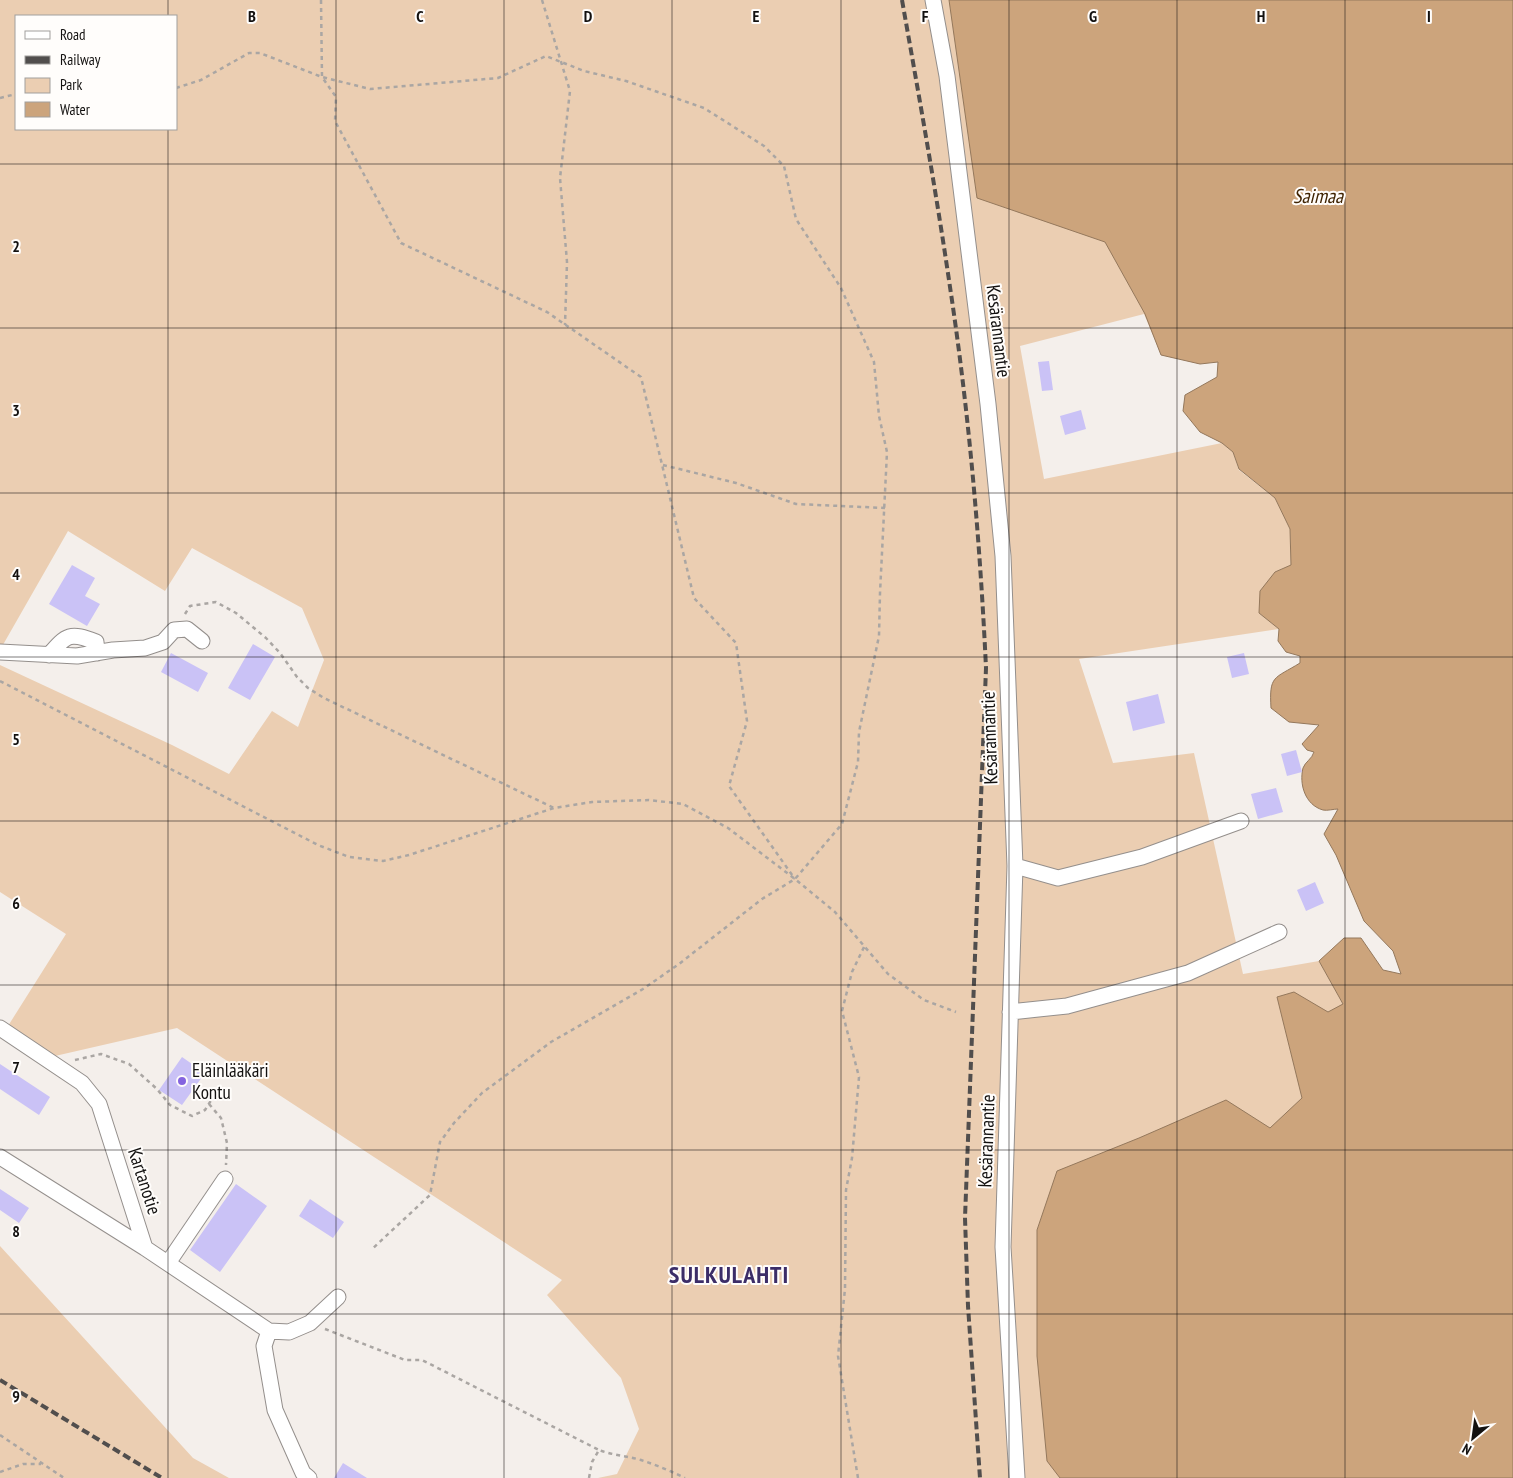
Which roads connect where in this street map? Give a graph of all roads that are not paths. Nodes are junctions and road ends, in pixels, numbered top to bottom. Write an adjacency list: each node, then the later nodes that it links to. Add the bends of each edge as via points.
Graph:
1 (933, 0): 7 (street, Kesärannantie, via 949,86 1001,537)
2 (202, 641): 4 (street, via 187,629 174,630 162,642 144,648)
3 (0, 652): 5 (street)
4 (97, 653): 5 (street); 5 (street, via 96,642 78,635 62,639)
5 (48, 655)
6 (1241, 821): 7 (street, via 1142,857 1058,878)
7 (1014, 866): 9 (street, Kesärannantie)
8 (1279, 932): 9 (street, via 1188,973 1067,1006)
9 (1010, 1012): 18 (street, Kesärannantie, via 1003,1247)
10 (0, 1028): 13 (street, Kartanotie, via 82,1083 99,1104)
11 (0, 1157): 13 (street)
12 (225, 1179): 14 (street)
13 (146, 1248): 14 (street)
14 (168, 1263): 16 (street)
15 (338, 1297): 16 (street, via 310,1322 289,1332)
16 (269, 1331): 17 (street, via 264,1346 275,1410 303,1473)
17 (309, 1478)
18 (1017, 1478)

